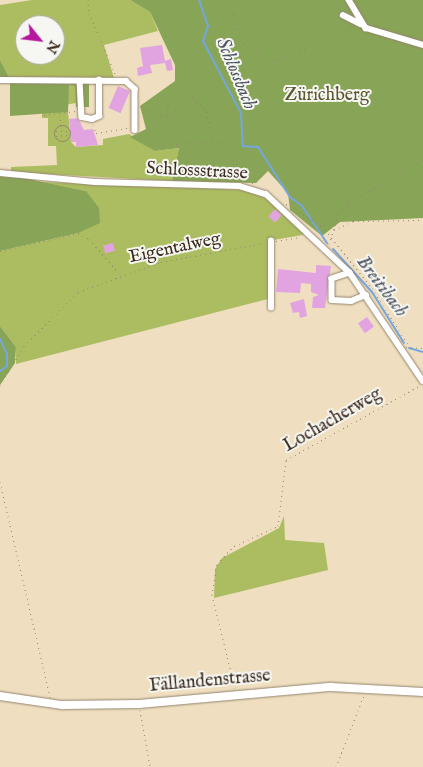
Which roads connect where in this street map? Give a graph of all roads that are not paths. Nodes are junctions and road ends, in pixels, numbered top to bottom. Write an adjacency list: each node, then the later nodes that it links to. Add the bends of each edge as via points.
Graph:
1 (349, 0): 3 (street)
2 (343, 15): 3 (street)
3 (361, 24): 4 (street, via 381,34)
4 (423, 45)
5 (0, 80): 7 (street)
6 (99, 80): 7 (street); 7 (street, via 99,116 92,119 82,117); 8 (street, via 117,80 134,86)
7 (80, 81)
8 (135, 128)
9 (0, 173): 11 (street, Schlossstrasse, via 95,182 248,187 274,199)
10 (271, 241): 13 (street)
11 (350, 273): 12 (street, Schlossstrasse); 12 (street, via 332,280 332,300 351,301)
12 (366, 295): 14 (street, Schlossstrasse)
13 (271, 308)
14 (423, 382)
15 (423, 692): 16 (main road, Fällandenstrasse, via 367,686 139,704 62,704)
16 (0, 696)

